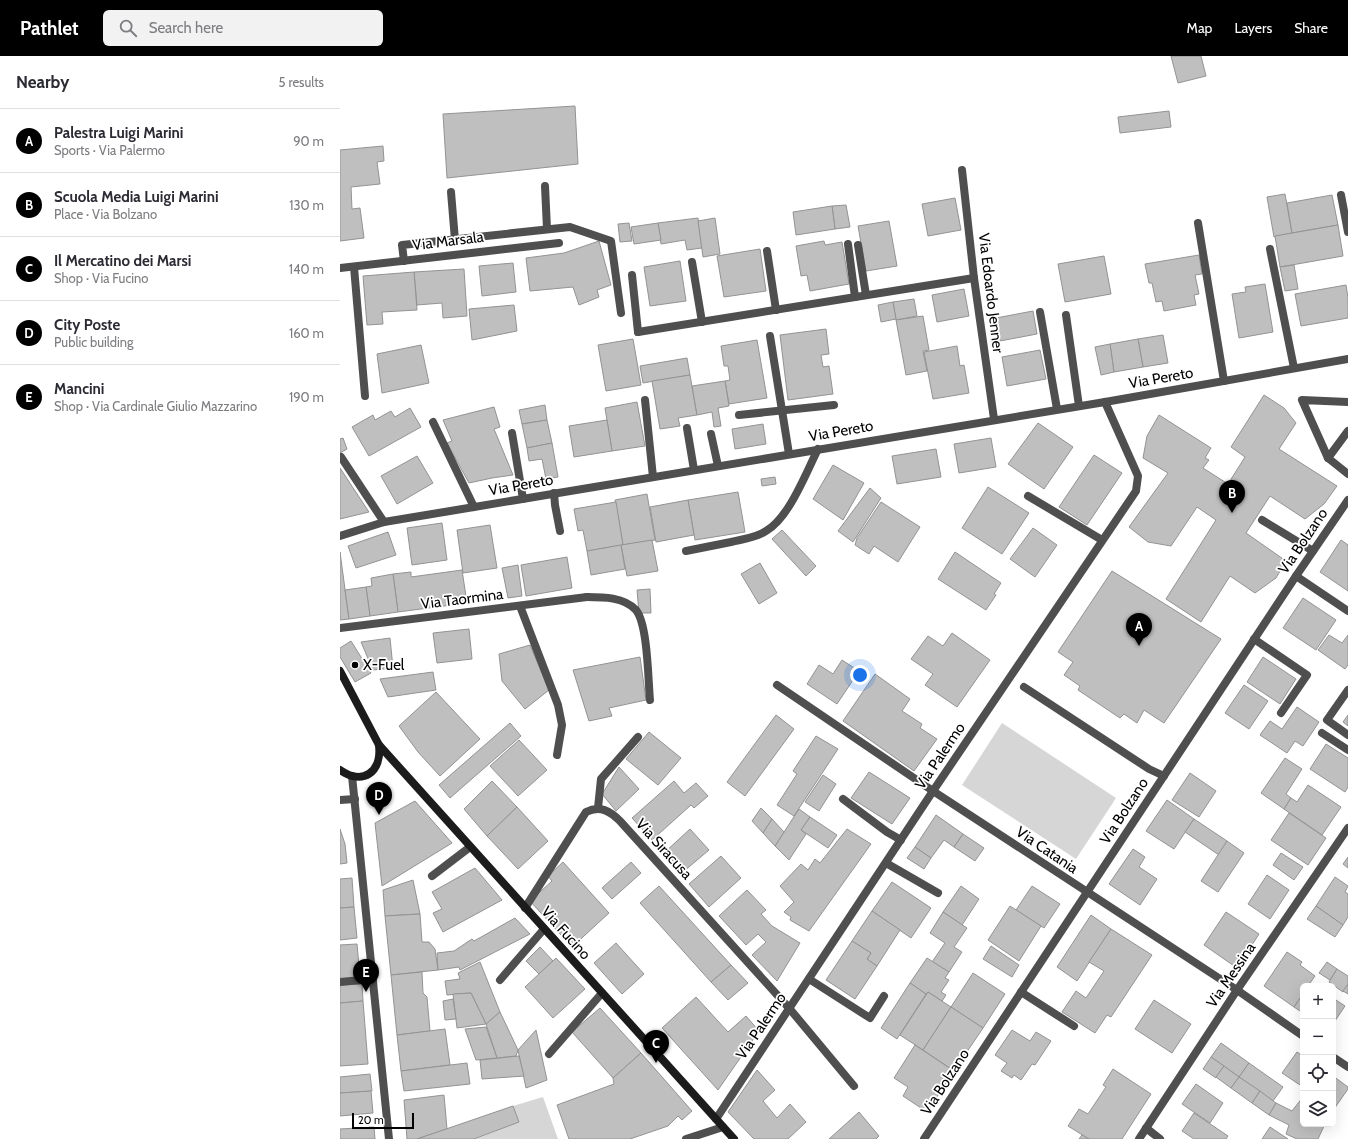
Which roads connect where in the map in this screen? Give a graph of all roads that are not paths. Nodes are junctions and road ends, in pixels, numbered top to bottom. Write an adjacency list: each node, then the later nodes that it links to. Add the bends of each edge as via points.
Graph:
1 (962, 170): 19 (street, Via Edoardo Jenner)
2 (546, 186): 6 (street)
3 (451, 192): 8 (street)
4 (1341, 196): 7 (street)
5 (1198, 223): 30 (street)
6 (547, 229): 8 (street); 23 (street, via 570,227 611,241)
7 (1348, 232)
8 (455, 240): 14 (street, via 402,245)
9 (559, 243): 14 (street, Via Marsala)
10 (848, 244): 21 (street)
11 (858, 245): 20 (street)
12 (1270, 249): 29 (street)
13 (767, 251): 22 (street)
14 (404, 261): 16 (street, Via Marsala)
15 (692, 262): 26 (street)
16 (354, 267): 17 (street, Via Marsala); 31 (street)
17 (340, 268)
18 (632, 275): 26 (street, via 638,332)
19 (974, 278): 20 (street); 40 (street, Via Edoardo Jenner)
20 (866, 295): 21 (street)
21 (855, 297): 22 (street)
22 (776, 310): 26 (street)
23 (621, 312)
24 (1040, 312): 37 (street)
25 (1066, 316): 36 (street)
26 (702, 322)
27 (770, 336): 38 (street)
28 (1348, 359): 29 (street, Via Pereto)
29 (1294, 368): 30 (street, Via Pereto)
30 (1224, 381): 33 (street, Via Pereto)
31 (365, 396)
32 (645, 400): 53 (street)
33 (1105, 402): 36 (street, Via Pereto); 63 (street, Via Palermo, via 1138,476 1138,483 1136,491)
34 (1348, 402): 49 (street, via 1302,400)
35 (834, 405): 38 (street)
36 (1079, 406): 37 (street, Via Pereto)
37 (1058, 409): 40 (street, Via Pereto)
38 (782, 410): 39 (street); 47 (street)
39 (739, 415)
40 (994, 420): 46 (street, Via Pereto)
41 (432, 422): 58 (street)
42 (688, 428): 51 (street)
43 (1348, 431): 49 (street)
44 (512, 433): 56 (street)
45 (711, 434): 50 (street)
46 (818, 449): 47 (street, Via Pereto); 64 (street, via 782,518 771,528 747,539)
47 (789, 454): 50 (street, Via Pereto)
48 (341, 457): 60 (street)
49 (1328, 458): 52 (street)
50 (718, 466): 51 (street, Via Pereto)
51 (694, 470): 53 (street, Via Pereto)
52 (1348, 474)
53 (653, 477): 54 (street, Via Pereto)
54 (554, 493): 56 (street, Via Pereto); 61 (street)
55 (1028, 496): 63 (street)
56 (523, 499): 58 (street, Via Pereto)
57 (1348, 500): 65 (street, Via Bolzano)
58 (474, 507): 60 (street, Via Pereto)
59 (1262, 520): 65 (street)
60 (384, 522): 62 (street, Via Pereto)
61 (560, 531)
62 (340, 536)
63 (1102, 540): 86 (street, Via Palermo)
64 (686, 551)
65 (1313, 551): 66 (street, Via Bolzano)
66 (1296, 576): 68 (street); 70 (street, Via Bolzano)
67 (520, 606): 69 (street, Via Taormina); 75 (street, Via Taormina, via 606,597 623,602 636,610 644,630); 82 (street, via 559,710 562,725)
68 (1348, 611)
69 (340, 628)
70 (1254, 639): 76 (street, via 1307,675); 85 (street, Via Bolzano)
71 (340, 671): 80 (main road, Via Fucino)
72 (777, 685): 86 (street, Via Catania)
73 (1024, 687): 85 (street, via 1149,769)
74 (1348, 690): 78 (street, via 1327,720)
75 (650, 700)
76 (1281, 713)
77 (1322, 733): 81 (street)
78 (1348, 735)
79 (638, 737): 90 (street, via 601,779)
80 (379, 745): 84 (main road, via 378,762 372,772 362,777); 93 (main road, Via Fucino)
81 (1348, 750)
82 (557, 755)
83 (340, 770): 84 (main road)
84 (352, 776): 87 (street)
85 (1164, 776): 97 (street, Via Bolzano)
86 (933, 791): 92 (street, Via Palermo); 97 (street, Via Catania)
87 (354, 799): 89 (street); 100 (street)
88 (843, 799): 92 (street)
89 (340, 800)
90 (598, 808): 98 (street, via 586,812 582,817); 108 (street, Via Siracusa, via 620,821)
91 (1348, 828): 104 (street, Via Messina)
92 (901, 840): 94 (street, Via Palermo)
93 (470, 847): 95 (street); 98 (main road, Via Fucino)
94 (886, 863): 96 (street); 101 (street, Via Palermo)
95 (432, 876)
96 (938, 893)
97 (1087, 893): 104 (street, Via Catania); 105 (street, Via Bolzano)
98 (525, 908): 99 (main road, Via Fucino)
99 (544, 929): 102 (street); 106 (main road, Via Fucino)
100 (373, 979): 103 (street); 118 (street)
101 (809, 979): 107 (street, via 870,1018); 108 (street, Via Palermo)
102 (500, 980)
103 (340, 982)
104 (1237, 990): 110 (street, Via Catania); 117 (street, Via Messina)
105 (1021, 992): 109 (street); 121 (street, Via Bolzano)
106 (602, 993): 111 (street); 115 (main road, Via Fucino)
107 (884, 996)
108 (790, 1008): 114 (street, Via Siracusa); 115 (street, Via Palermo)
109 (1074, 1026)
110 (1300, 1034)
111 (549, 1054)
112 (1336, 1059): 113 (street)
113 (1348, 1067)
114 (854, 1086)
115 (716, 1119): 116 (main road, Via Fucino)
116 (723, 1127): 119 (street); 120 (main road, Via Fucino)
117 (1146, 1128): 122 (street, Via Messina); 123 (street)
118 (389, 1139)
119 (686, 1139)
120 (734, 1139)
121 (924, 1139)
122 (1139, 1139)
123 (1160, 1139)

